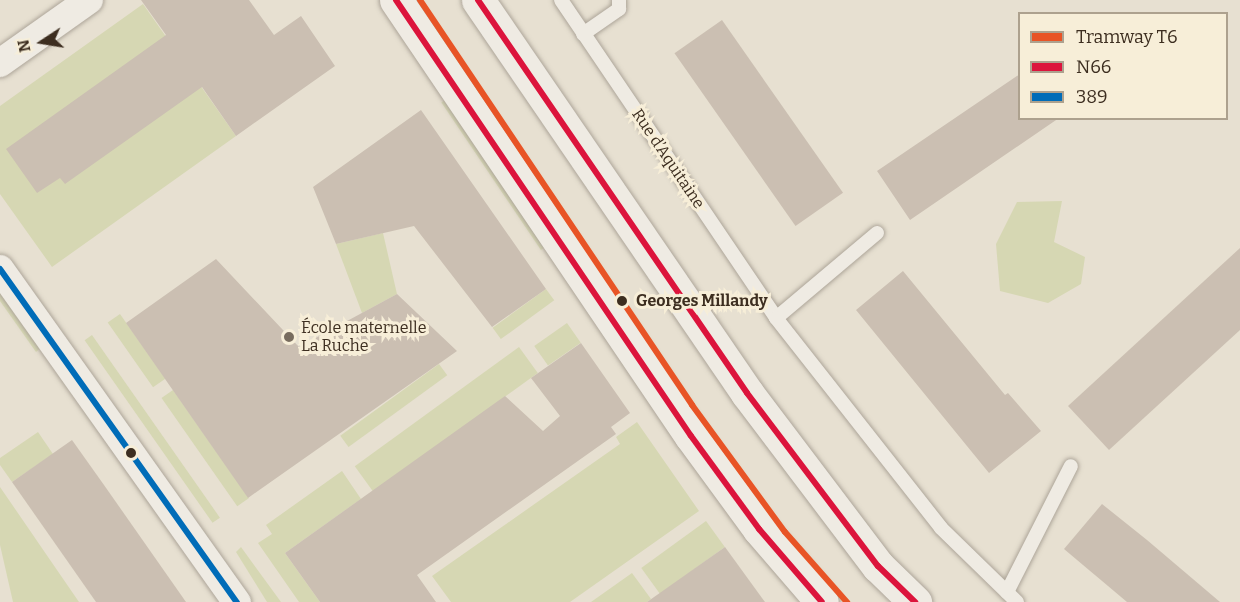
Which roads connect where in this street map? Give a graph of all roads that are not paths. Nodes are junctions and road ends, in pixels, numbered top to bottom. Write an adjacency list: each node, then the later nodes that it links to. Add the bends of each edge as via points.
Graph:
1 (89, 0): 7 (street)
2 (396, 0): 14 (street, via 691,436 759,530)
3 (478, 0): 15 (street, via 747,393 878,566)
4 (561, 0): 6 (lane, Rue d’Aquitaine)
5 (619, 0): 6 (lane, via 619,9)
6 (583, 34): 10 (lane, Rue d’Aquitaine)
7 (0, 63)
8 (878, 233): 10 (lane)
9 (0, 269): 13 (street)
10 (776, 318): 12 (lane, Rue d’Aquitaine, via 941,528)
11 (1071, 466): 12 (lane)
12 (1012, 597)
13 (237, 602)
14 (822, 602)
15 (915, 602)

